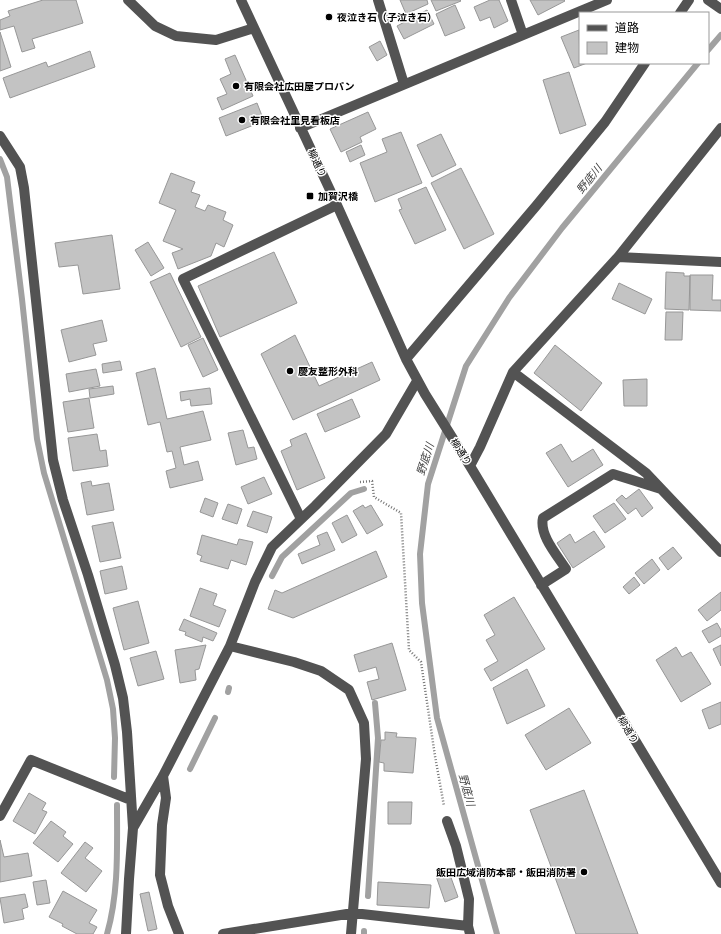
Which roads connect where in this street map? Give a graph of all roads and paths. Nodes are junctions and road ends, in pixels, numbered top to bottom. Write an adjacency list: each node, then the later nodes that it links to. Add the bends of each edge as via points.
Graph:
1 (128, 0): 10 (street, via 155,26 176,36 216,40)
2 (241, 0): 10 (street, 柳通り)
3 (378, 0): 13 (street)
4 (511, 0): 11 (street)
5 (607, 0): 11 (street)
6 (689, 0): 9 (street)
7 (708, 0): 8 (street)
8 (721, 9)
9 (681, 12)
10 (254, 28): 14 (street, 柳通り)
11 (523, 35): 13 (street)
12 (644, 64): 20 (street, via 600,128)
13 (404, 84): 14 (street)
14 (300, 128): 17 (street, 柳通り)
15 (721, 128): 18 (street)
16 (0, 136): 31 (street, via 20,167 53,460 123,698)
17 (337, 205): 20 (street, 柳通り); 26 (street, via 183,279)
18 (618, 257): 19 (street); 21 (street)
19 (721, 262)
20 (406, 359): 22 (street, 柳通り)
21 (513, 372): 23 (street); 25 (street, via 646,473)
22 (417, 381): 23 (street, 柳通り); 24 (street, via 386,434)
23 (470, 466): 28 (street, 柳通り)
24 (346, 475): 26 (street); 33 (path, via 353,482 372,481 374,497 401,513 409,650 421,662)
25 (661, 489): 27 (street); 28 (street, via 613,474 543,518 541,525 544,536 566,569)
26 (301, 519): 29 (street, via 272,548 255,582)
27 (721, 552)
28 (541, 585): 35 (street, 柳通り)
29 (230, 646): 30 (street); 36 (street, via 321,671 350,690 364,723 366,759)
30 (163, 776): 34 (street); 39 (street, via 166,798 160,875)
31 (131, 800): 32 (street, via 31,760); 34 (street)
32 (0, 816)
33 (447, 821): 37 (street, via 469,899)
34 (133, 828): 38 (street)
35 (721, 883)
36 (353, 913): 37 (street); 40 (street); 41 (street)
37 (469, 930)
38 (125, 933)
39 (179, 934)
40 (223, 934)
41 (351, 934)

